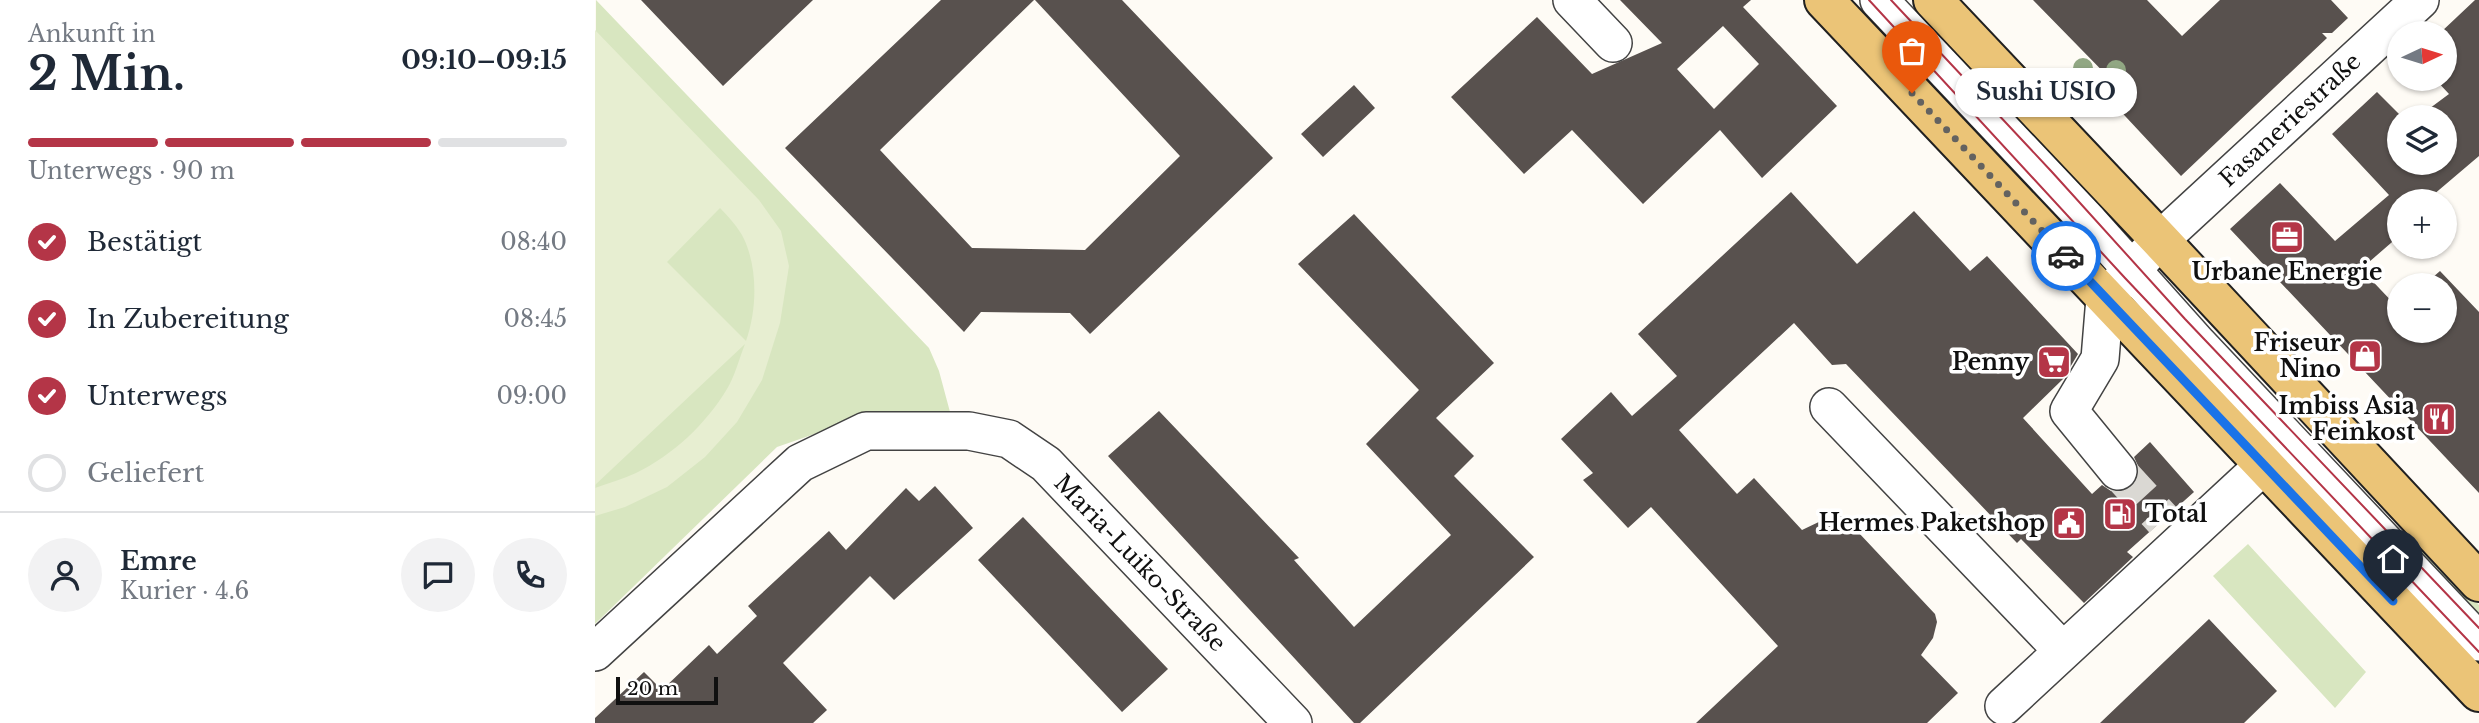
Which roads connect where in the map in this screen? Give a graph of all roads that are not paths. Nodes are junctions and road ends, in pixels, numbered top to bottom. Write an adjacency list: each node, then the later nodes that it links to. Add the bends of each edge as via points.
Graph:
1 (1572, 0): 6 (street)
2 (1824, 0): 8 (main road)
3 (1879, 0): 8 (street, via 2088,222)
4 (1933, 0): 7 (main road)
5 (2420, 0): 7 (street, Fasaneriestraße)
6 (1613, 43)
7 (2161, 240): 8 (street, Fasaneriestraße); 12 (main road)
8 (2118, 284): 10 (main road); 11 (street, via 2100,359 2069,411); 13 (street)
9 (1829, 407): 14 (street)
10 (2264, 465): 14 (street, via 2172,530); 16 (main road)
11 (2118, 471)
12 (2479, 582)
13 (2479, 642)
14 (2063, 651): 17 (street)
15 (595, 652): 18 (street, Maria-Luiko-Straße, via 800,463 866,431 969,431 1009,439 1045,464)
16 (2479, 692)
17 (2004, 706)
18 (1293, 723)

